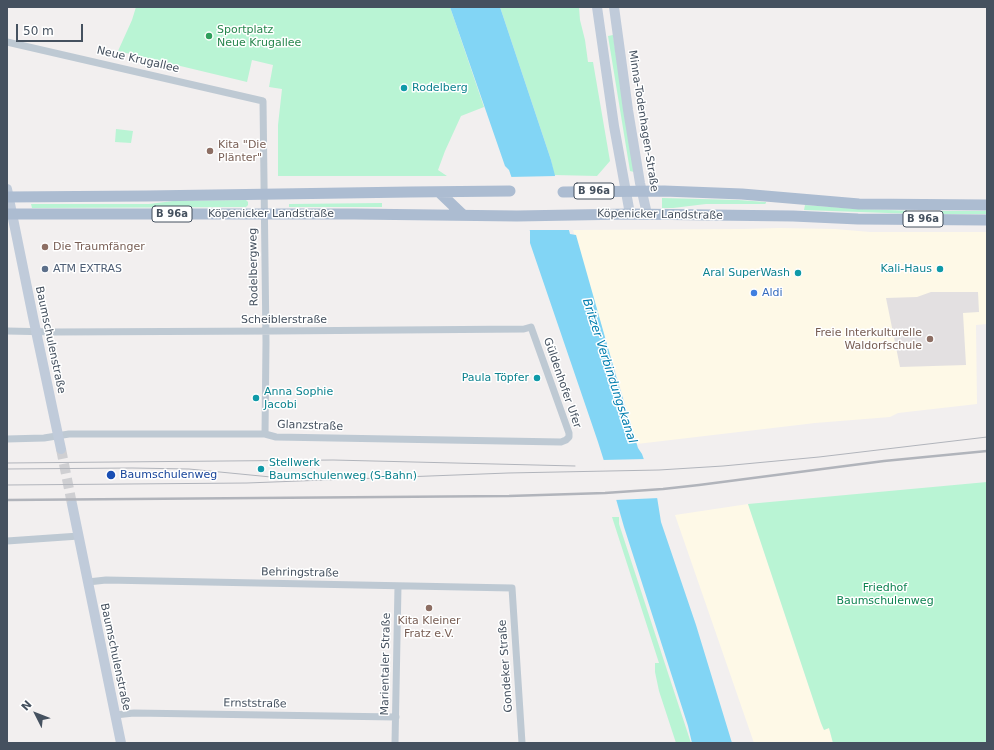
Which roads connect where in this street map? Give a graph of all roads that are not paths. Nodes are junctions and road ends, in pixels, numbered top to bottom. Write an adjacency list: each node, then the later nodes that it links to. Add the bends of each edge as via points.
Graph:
1 (597, 7): 5 (main road)
2 (614, 7): 6 (main road, Minna-Todenhagen-Straße)
3 (7, 42): 4 (street, Neue Krugallee)
4 (263, 101): 11 (street, Rodelbergweg)
5 (626, 191): 6 (main road, Köpenicker Landstraße / B 96a); 9 (main road, Köpenicker Landstraße / B 96a); 15 (main road)
6 (642, 191): 12 (main road, Köpenicker Landstraße / B 96a, via 742,194 859,204); 16 (main road, Minna-Todenhagen-Straße)
7 (439, 192): 8 (main road, Köpenicker Landstraße / B 96a); 11 (main road, Köpenicker Landstraße / B 96a); 17 (main road)
8 (510, 192)
9 (563, 192)
10 (8, 194): 11 (main road, Köpenicker Landstraße / B 96a); 13 (main road, Baumschulenstraße)
11 (264, 195): 14 (street, Rodelbergweg)
12 (987, 205)
13 (10, 214): 14 (main road, Köpenicker Landstraße / B 96a); 21 (main road, Baumschulenstraße)
14 (264, 214): 17 (main road, Köpenicker Landstraße / B 96a); 22 (street, Rodelbergweg)
15 (630, 214): 16 (main road, Köpenicker Landstraße / B 96a); 17 (main road, Köpenicker Landstraße / B 96a)
16 (647, 214): 18 (main road, Köpenicker Landstraße / B 96a)
17 (463, 215)
18 (987, 220)
19 (531, 327): 22 (street, Scheiblerstraße); 26 (street, Güldenhofer Ufer, via 569,433 569,437)
20 (7, 330): 21 (street, Scheiblerstraße)
21 (36, 331): 22 (street, Scheiblerstraße); 24 (main road, Baumschulenstraße)
22 (265, 331): 23 (street, Rodelbergweg)
23 (265, 434): 24 (street, Glanzstraße, via 102,433); 26 (street, Glanzstraße, via 276,437)
24 (58, 436): 25 (street, Glanzstraße); 27 (main road, Baumschulenstraße)
25 (7, 439)
26 (561, 442)
27 (61, 449)
28 (72, 504): 29 (main road, Baumschulenstraße)
29 (78, 536): 30 (street); 31 (main road, Baumschulenstraße)
30 (7, 541)
31 (88, 582): 32 (street, Behringstraße, via 106,580); 34 (main road, Baumschulenstraße)
32 (398, 586): 33 (street, Behringstraße); 35 (street, Marientaler Straße)
33 (512, 588): 38 (street, Gondeker Straße)
34 (115, 715): 35 (street, Ernststraße, via 134,713); 36 (main road, Baumschulenstraße)
35 (396, 717): 37 (street, Marientaler Straße)
36 (121, 743)
37 (395, 743)
38 (522, 743)

